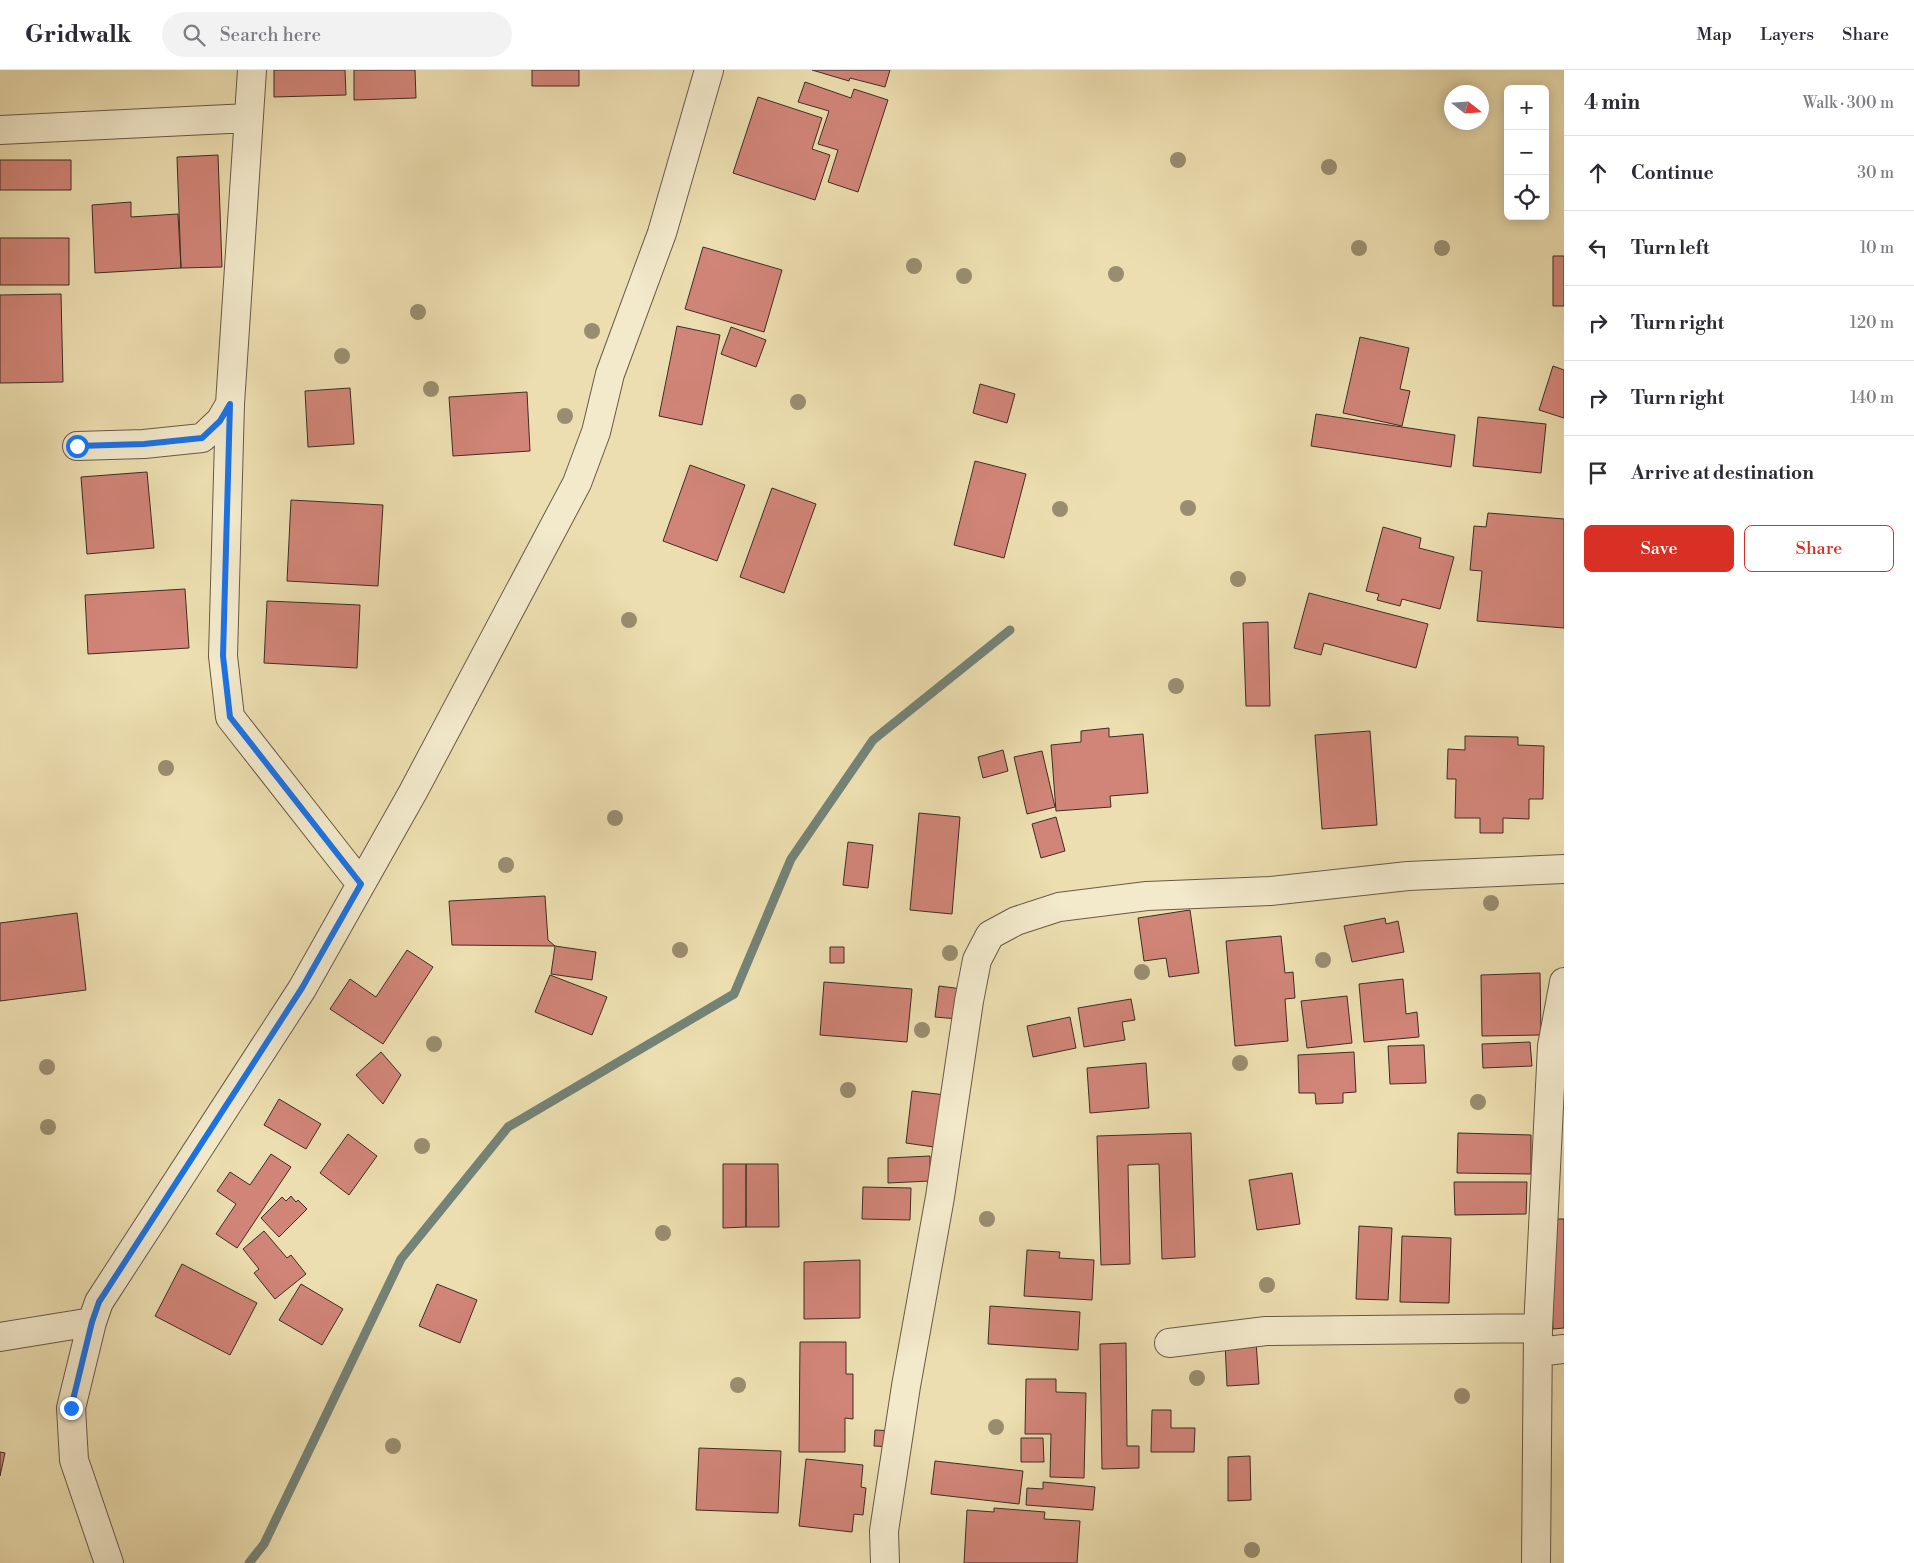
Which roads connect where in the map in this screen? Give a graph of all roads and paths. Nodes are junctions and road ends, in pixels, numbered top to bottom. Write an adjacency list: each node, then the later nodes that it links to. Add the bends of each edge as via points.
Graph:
1 (252, 70): 3 (street)
2 (709, 70): 8 (street, via 662,232 610,374 596,432 577,483)
3 (249, 118): 4 (street); 5 (street)
4 (0, 130)
5 (230, 404): 6 (street, via 220,421 202,438); 8 (street, via 223,656 230,717)
6 (77, 446)
7 (1564, 869): 15 (street, via 1408,876 1270,891 1147,896 1059,907 1016,921 990,935 977,960 969,1002 884,1531)
8 (361, 884): 10 (street, via 302,988 99,1302)
9 (1564, 982): 13 (street, via 1552,1046)
10 (92, 1322): 11 (street); 14 (street, via 71,1408 74,1460)
11 (0, 1337)
12 (1169, 1343): 13 (street, via 1280,1330)
13 (1547, 1343): 16 (street)
14 (108, 1563)
15 (885, 1563)
16 (1536, 1563)

